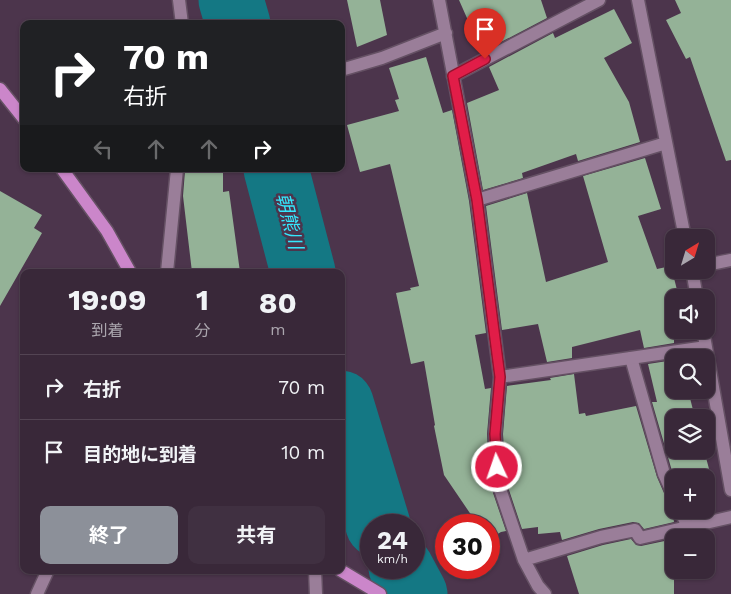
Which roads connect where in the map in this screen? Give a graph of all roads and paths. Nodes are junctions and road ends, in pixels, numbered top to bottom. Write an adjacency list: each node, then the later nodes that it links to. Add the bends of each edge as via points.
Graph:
1 (179, 0): 5 (street)
2 (439, 0): 6 (street)
3 (598, 0): 8 (street)
4 (638, 0): 11 (street)
5 (182, 20)
6 (446, 33): 7 (street); 8 (street)
7 (345, 69)
8 (453, 76): 14 (street)
9 (0, 89): 10 (main road)
10 (20, 114)
11 (666, 143): 14 (street); 15 (street)
12 (64, 172): 18 (main road, via 107,231)
13 (177, 172): 19 (street)
14 (477, 200): 23 (street)
15 (683, 229)
16 (731, 260): 17 (street)
17 (715, 264)
18 (128, 269)
19 (167, 269)
20 (705, 339): 21 (street)
21 (706, 347): 22 (street); 25 (street)
22 (631, 358): 23 (street); 24 (street)
23 (500, 377): 29 (street, via 495,434 498,483)
24 (665, 476)
25 (731, 490)
26 (731, 517): 28 (street)
27 (684, 519): 28 (street)
28 (688, 527): 29 (street, via 640,538 635,530 609,535)
29 (524, 560): 36 (street)
30 (345, 573): 35 (main road)
31 (46, 574): 33 (street)
32 (314, 574): 34 (street)
33 (37, 594)
34 (316, 594)
35 (380, 594)
36 (544, 594)

